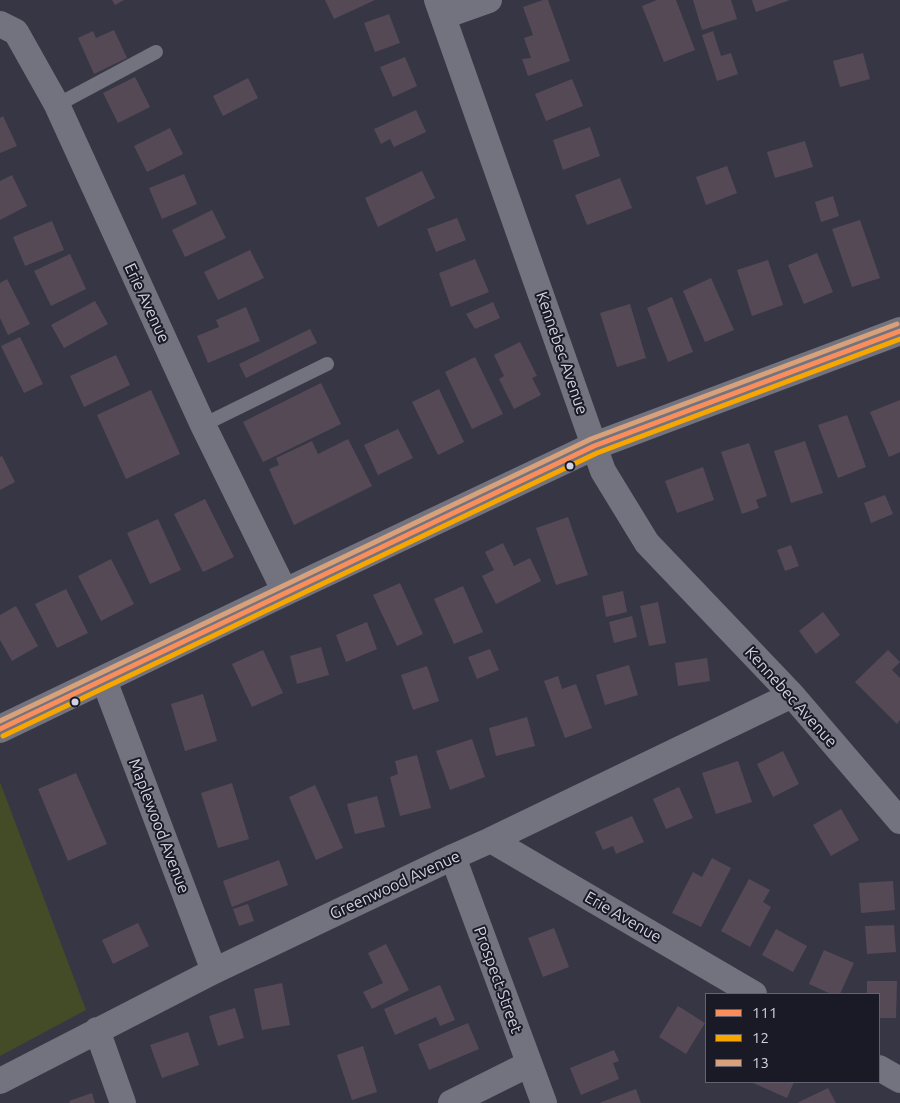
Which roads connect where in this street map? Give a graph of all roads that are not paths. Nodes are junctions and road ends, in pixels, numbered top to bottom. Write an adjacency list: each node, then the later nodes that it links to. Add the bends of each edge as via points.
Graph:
1 (489, 0): 2 (street)
2 (440, 8): 9 (street, Kennebec Avenue)
3 (0, 24): 5 (street, Erie Avenue, via 16,32)
4 (156, 52): 5 (lane)
5 (57, 105): 8 (street, Erie Avenue)
6 (900, 331): 9 (street)
7 (327, 364): 8 (lane)
8 (203, 425): 10 (street, Erie Avenue)
9 (594, 446): 10 (street); 12 (street, Kennebec Avenue, via 602,470 647,543)
10 (285, 592): 11 (street)
11 (104, 680): 13 (street); 17 (street, Maplewood Avenue)
12 (792, 695): 14 (street, Kennebec Avenue); 15 (street, Greenwood Avenue)
13 (0, 729)
14 (900, 821)
15 (491, 840): 16 (street, Greenwood Avenue); 18 (street, Erie Avenue)
16 (452, 857): 17 (street, Greenwood Avenue); 20 (street, Prospect Street)
17 (214, 971): 19 (street, Greenwood Avenue)
18 (752, 993)
19 (97, 1030): 23 (street, Greenwood Avenue); 24 (street)
20 (529, 1064): 25 (street); 26 (street, Prospect Street)
21 (880, 1069): 22 (street)
22 (900, 1080)
23 (0, 1081)
24 (123, 1103)
25 (451, 1103)
26 (544, 1103)

